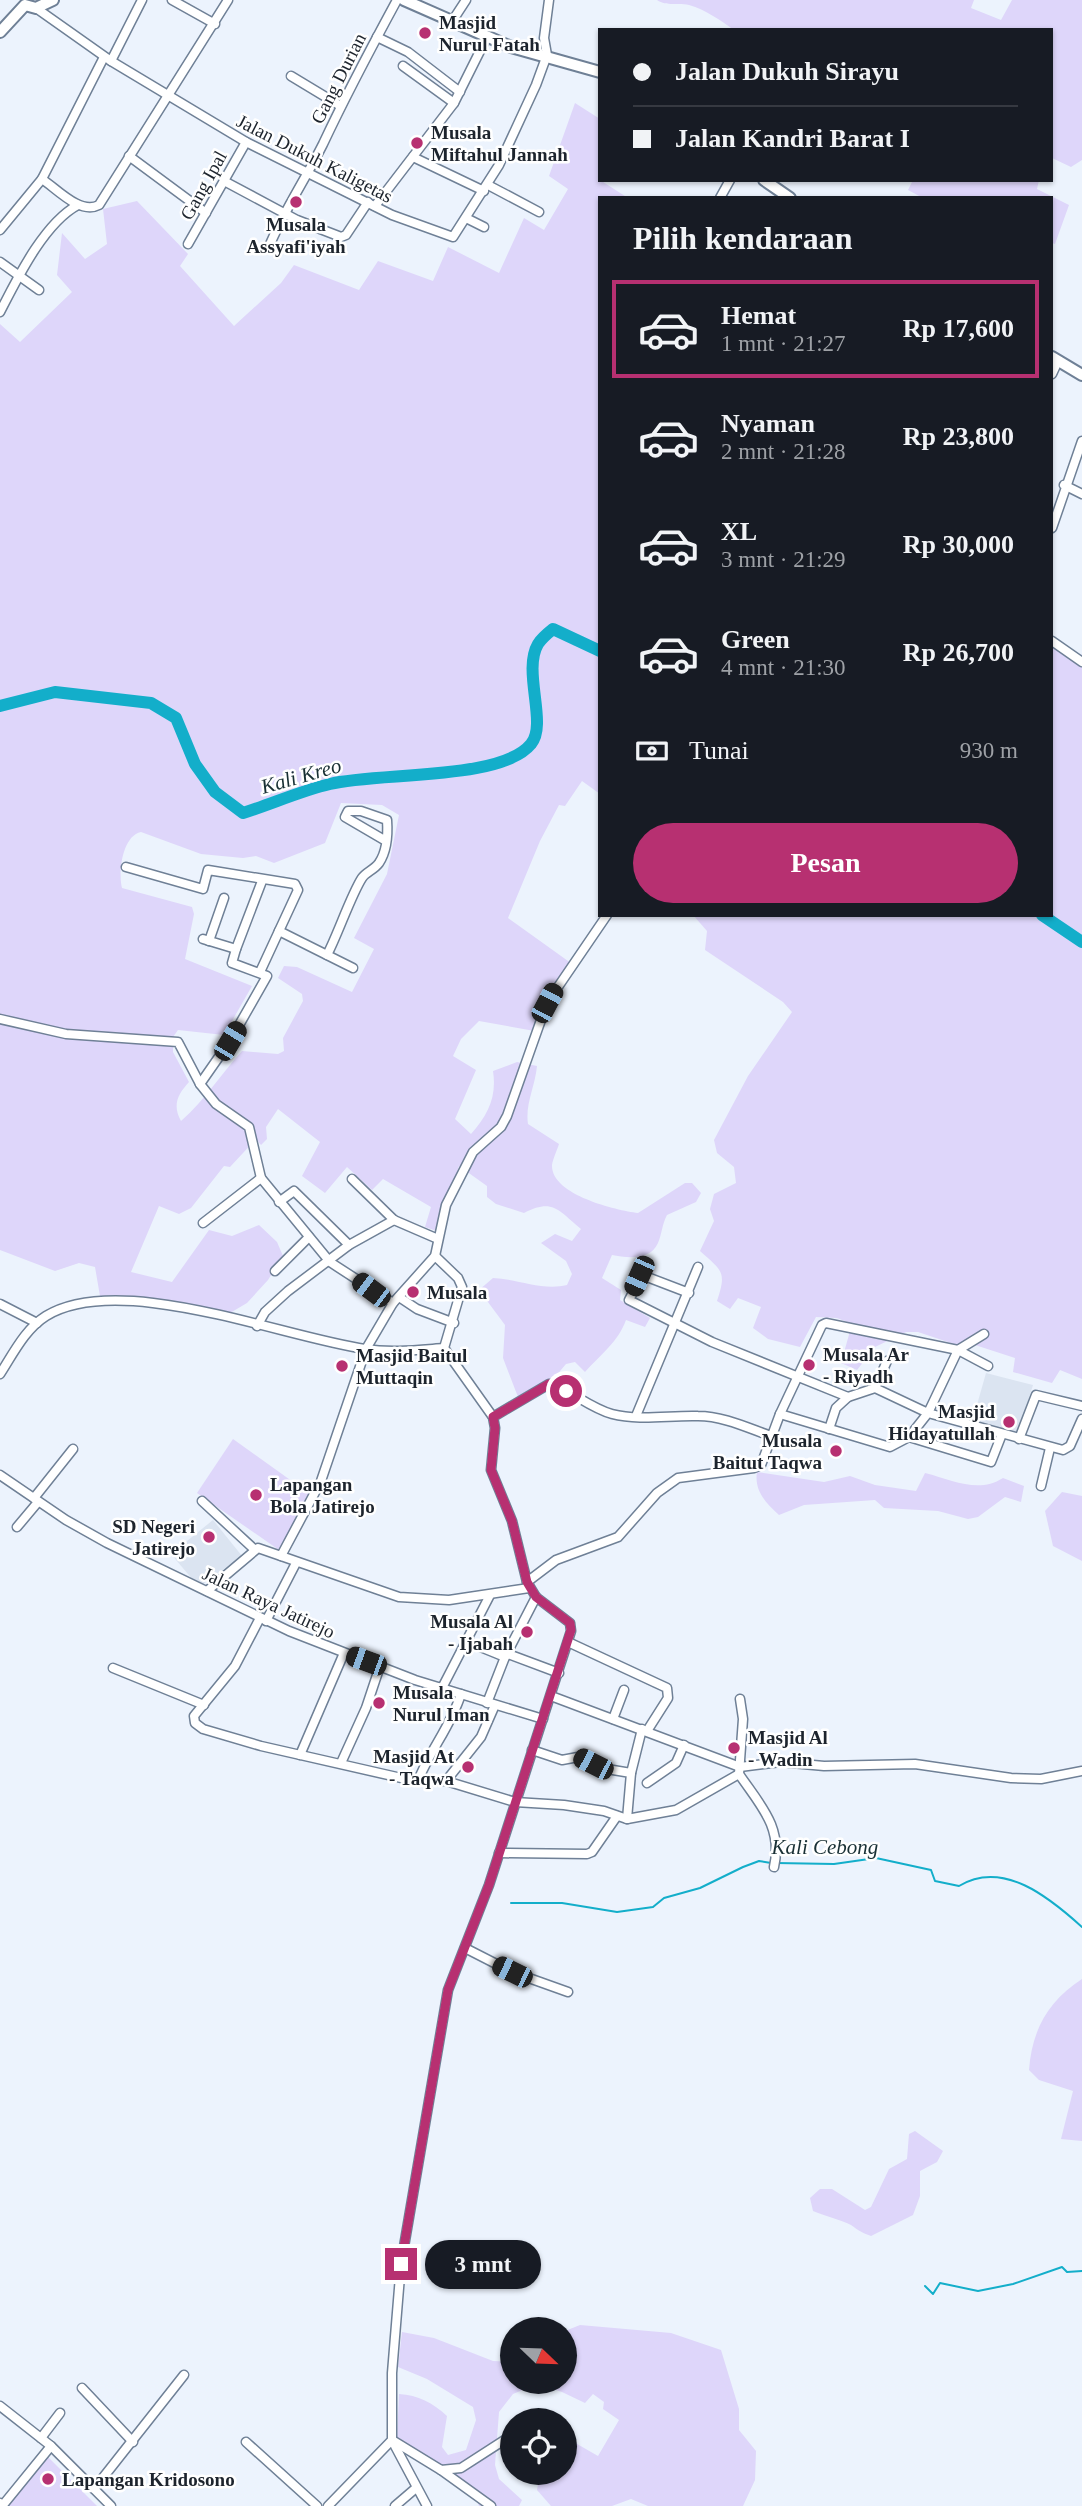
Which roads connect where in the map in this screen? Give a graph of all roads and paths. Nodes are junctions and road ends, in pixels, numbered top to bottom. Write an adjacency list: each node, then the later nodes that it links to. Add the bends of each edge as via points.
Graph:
1 (53, 0): 9 (main road)
2 (142, 0): 16 (street)
3 (172, 0): 10 (street)
4 (228, 0): 10 (street)
5 (397, 0): 13 (street, Gang Durian)
6 (404, 0): 11 (main road)
7 (466, 0): 11 (street)
8 (549, 0): 15 (street, via 544,38)
9 (26, 4): 12 (main road); 16 (street, Jalan Dukuh Kaligetas)
10 (215, 23): 21 (street)
11 (451, 23): 14 (main road)
12 (0, 32)
13 (377, 37): 20 (street, via 408,52); 23 (street, Gang Durian)
14 (487, 37): 15 (main road); 20 (street)
15 (547, 55): 18 (main road); 31 (street, via 518,128)
16 (107, 59): 21 (street, Jalan Dukuh Kaligetas); 28 (street)
17 (403, 66): 22 (street)
18 (598, 71)
19 (291, 76): 23 (street)
20 (460, 92): 22 (street)
21 (168, 96): 24 (street, Jalan Dukuh Kaligetas); 25 (street)
22 (454, 103): 26 (street)
23 (339, 105): 27 (street, Gang Durian)
24 (246, 142): 27 (street, Jalan Dukuh Kaligetas); 29 (street, Gang Ipal)
25 (129, 156): 34 (street, via 99,205 90,209); 37 (street)
26 (413, 157): 31 (street); 33 (street)
27 (308, 171): 33 (street, Jalan Dukuh Kaligetas); 35 (street, Gang Durian)
28 (42, 179): 34 (street); 40 (street)
29 (224, 181): 35 (street); 37 (street, Gang Ipal)
30 (767, 182): 32 (main road)
31 (486, 188): 36 (street); 38 (street)
32 (787, 196)
33 (371, 204): 35 (street, via 341,237); 38 (street, Jalan Dukuh Kaligetas, via 445,237 453,237)
34 (78, 205): 44 (street, via 49,231)
35 (282, 212): 42 (street, Gang Durian)
36 (539, 212)
37 (206, 213): 41 (street, Gang Ipal)
38 (468, 219): 39 (street)
39 (484, 227)
40 (0, 230)
41 (188, 244)
42 (268, 250)
43 (0, 262): 44 (street)
44 (19, 274): 45 (street); 46 (street)
45 (39, 290)
46 (0, 312)
47 (1055, 359): 48 (main road)
48 (1082, 375)
49 (1082, 440): 50 (street)
50 (1064, 485): 51 (street); 52 (street)
51 (1082, 494)
52 (1056, 501): 53 (street)
53 (1053, 521)
54 (1053, 642): 55 (street)
55 (1082, 662)
56 (386, 841): 56 (street, via 351,822 345,817 348,811 387,820); 63 (street, via 379,863 363,876)
57 (126, 867): 58 (street, via 203,889 208,870)
58 (262, 881): 61 (street, via 295,884 298,890); 62 (street)
59 (224, 898): 62 (street, via 206,940)
60 (606, 917): 74 (street, via 547,1003 507,1116 474,1152 446,1205)
61 (279, 931): 63 (street); 65 (street)
62 (236, 949): 65 (street, via 232,963)
63 (327, 955): 64 (street)
64 (353, 968)
65 (260, 972): 67 (street, via 267,979)
66 (0, 1018): 67 (street, via 66,1034 177,1042)
67 (200, 1084): 68 (street, via 223,1111 249,1127)
68 (261, 1178): 70 (street); 72 (street)
69 (352, 1179): 71 (street)
70 (279, 1202): 73 (street); 75 (street, via 294,1191)
71 (394, 1220): 74 (street); 75 (street)
72 (203, 1223)
73 (309, 1237): 77 (street); 79 (street)
74 (438, 1239): 76 (street)
75 (349, 1245): 77 (street)
76 (435, 1256): 81 (street); 84 (street, via 462,1286)
77 (330, 1262): 81 (street); 86 (street, via 265,1312)
78 (698, 1267): 80 (street)
79 (275, 1271)
80 (689, 1293): 85 (street); 85 (street, via 639,1276 630,1301)
81 (396, 1300): 84 (street); 89 (street)
82 (0, 1304): 83 (street)
83 (37, 1323): 86 (street, via 62,1309 99,1301 172,1306); 93 (street)
84 (454, 1323): 88 (street)
85 (675, 1323): 94 (street); 100 (street)
86 (257, 1326): 89 (street)
87 (984, 1334): 90 (street)
88 (444, 1348): 89 (street, via 408,1352); 101 (street)
89 (366, 1349): 116 (street, via 321,1481)
90 (958, 1350): 92 (street); 94 (street, via 826,1323 818,1329); 99 (street)
91 (887, 1361): 95 (street)
92 (988, 1366)
93 (0, 1374)
94 (796, 1377): 96 (street); 98 (street)
95 (875, 1388): 96 (street); 99 (street)
96 (848, 1397): 103 (street, via 836,1408)
97 (1082, 1406): 107 (street, via 1037,1394)
98 (780, 1413): 103 (street); 105 (street)
99 (928, 1413): 104 (street); 106 (street)
100 (636, 1416): 101 (street, via 612,1414 549,1384); 105 (street, via 701,1416)
101 (493, 1417): 118 (street, via 491,1470 512,1521)
102 (1082, 1419): 108 (street, via 1066,1449)
103 (829, 1429): 106 (street, via 890,1447)
104 (1002, 1434): 106 (street, via 992,1462); 107 (street)
105 (771, 1436): 118 (street, via 758,1467 678,1478 657,1493 618,1537 556,1560)
106 (909, 1437)
107 (1019, 1439): 108 (street)
108 (1050, 1448): 111 (street)
109 (73, 1449): 112 (street)
110 (0, 1475): 112 (street, Jalan Raya Jatirejo)
111 (1041, 1486)
112 (36, 1500): 114 (street); 119 (street, Jalan Raya Jatirejo, via 107,1543)
113 (202, 1501): 115 (street)
114 (17, 1527)
115 (254, 1549): 116 (street); 119 (street)
116 (281, 1556): 117 (street)
117 (296, 1563): 120 (street, via 398,1597 449,1600); 122 (street)
118 (528, 1585): 120 (street); 121 (street)
119 (207, 1591): 122 (street, Jalan Raya Jatirejo)
120 (490, 1595): 123 (street)
121 (536, 1597): 124 (street, via 570,1623); 126 (street)
122 (263, 1619): 125 (street, Jalan Raya Jatirejo); 136 (street)
123 (468, 1642): 126 (street); 130 (street)
124 (568, 1642): 129 (street); 139 (street, via 667,1688 668,1698)
125 (344, 1653): 127 (street, Jalan Raya Jatirejo); 142 (street)
126 (507, 1655): 129 (street); 135 (street)
127 (380, 1666): 130 (street, Jalan Raya Jatirejo); 143 (street)
128 (113, 1668): 136 (street)
129 (559, 1673): 133 (street)
130 (442, 1688): 132 (street, Jalan Raya Jatirejo)
131 (624, 1690): 138 (street)
132 (461, 1694): 135 (street, Jalan Raya Jatirejo); 147 (street)
133 (551, 1696): 137 (street); 138 (street)
134 (740, 1699): 144 (street)
135 (491, 1704): 137 (street, Jalan Raya Jatirejo); 148 (street, via 481,1737)
136 (204, 1705): 142 (street, via 194,1716 203,1728)
137 (543, 1719): 141 (street)
138 (612, 1719): 139 (street)
139 (644, 1730): 140 (street); 146 (street)
140 (684, 1745): 144 (street); 149 (street, via 676,1763)
141 (532, 1750): 146 (street, via 562,1760 578,1757); 150 (street)
142 (300, 1755): 143 (street)
143 (341, 1763): 147 (street)
144 (740, 1771): 145 (street, via 781,1762 915,1764 1041,1779); 152 (street, via 676,1810); 154 (street, via 771,1817)
145 (1082, 1771)
146 (631, 1773): 152 (street)
147 (418, 1781): 148 (street)
148 (446, 1781): 150 (street)
149 (647, 1783)
150 (514, 1802): 151 (street, via 564,1805); 153 (street)
151 (617, 1816): 152 (street); 153 (street, via 592,1853)
152 (627, 1819)
153 (499, 1853): 155 (street)
154 (775, 1863)
155 (465, 1948): 156 (street, via 512,1972); 162 (street, via 448,1990 401,2264)
156 (568, 1992)
157 (184, 2375): 163 (street)
158 (82, 2388): 163 (street)
159 (0, 2406): 161 (street)
160 (60, 2413): 161 (street)
161 (41, 2438): 166 (street)
162 (392, 2440): 167 (street); 168 (street); 173 (street)
163 (133, 2442): 169 (street)
164 (246, 2442): 172 (street)
165 (500, 2443): 167 (street, via 461,2468)
166 (51, 2446): 169 (street); 170 (street)
167 (441, 2470): 176 (street)
168 (415, 2488): 174 (street); 175 (street)
169 (94, 2489): 171 (street)
170 (2, 2505)
171 (111, 2506)
172 (317, 2506)
173 (328, 2506)
174 (395, 2506)
175 (427, 2506)
176 (491, 2506)

